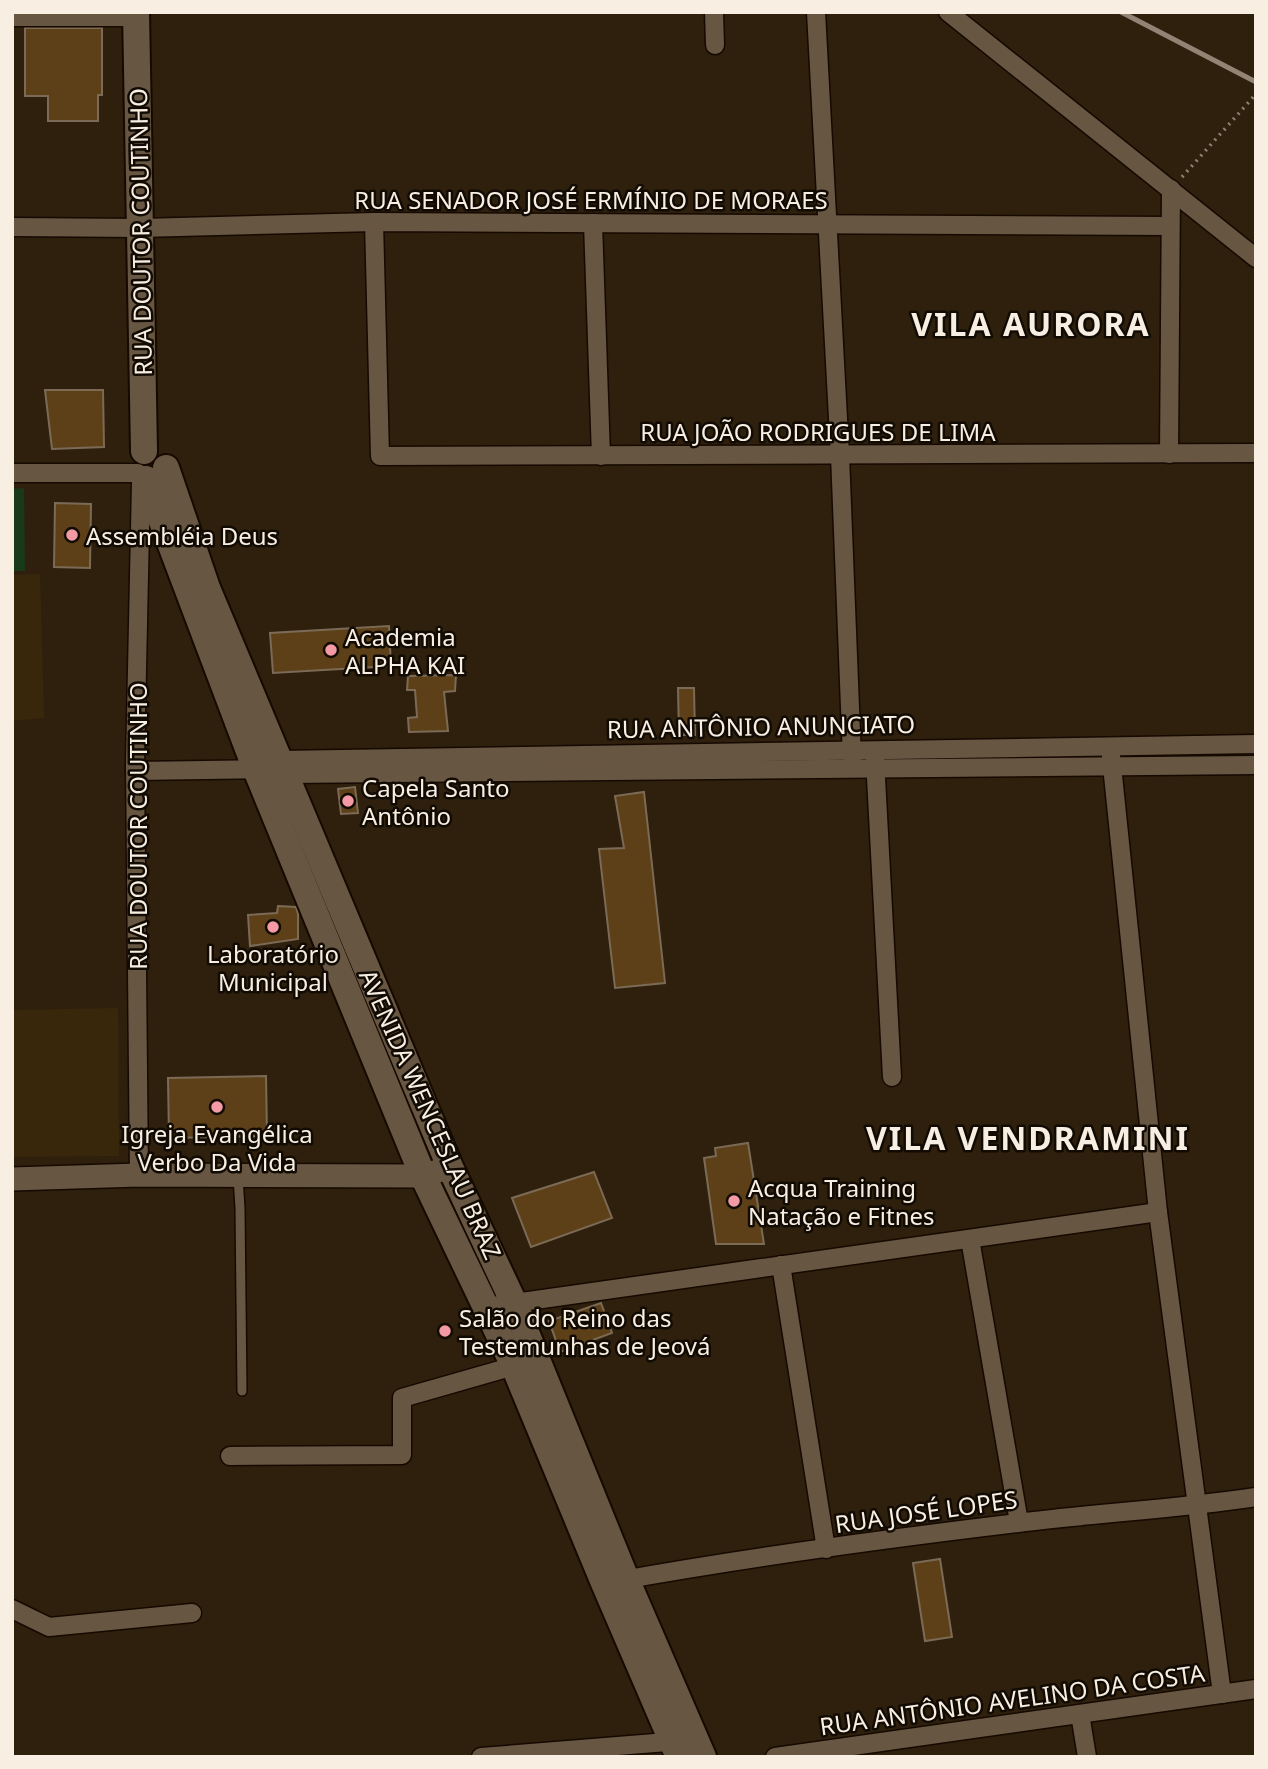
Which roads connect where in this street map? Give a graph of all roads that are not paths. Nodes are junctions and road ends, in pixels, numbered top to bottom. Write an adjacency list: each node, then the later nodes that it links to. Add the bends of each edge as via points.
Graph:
1 (714, 12): 6 (street)
2 (816, 12): 10 (street)
3 (948, 12): 7 (street)
4 (136, 15): 5 (street); 13 (main road, RUA DOUTOR COUTINHO)
5 (12, 18)
6 (715, 45)
7 (1171, 189): 11 (street); 14 (street)
8 (374, 222): 9 (street, RUA SENADOR JOSÉ ERMÍNIO DE MORAES); 13 (street, RUA SENADOR JOSÉ ERMÍNIO DE MORAES); 18 (street, RUA JOÃO RODRIGUES DE LIMA, via 380,456)
9 (593, 223): 10 (street, RUA SENADOR JOSÉ ERMÍNIO DE MORAES); 18 (street)
10 (829, 225): 11 (street, RUA SENADOR JOSÉ ERMÍNIO DE MORAES); 17 (street)
11 (1170, 226): 16 (street)
12 (12, 227): 13 (street, RUA SENADOR JOSÉ ERMÍNIO DE MORAES)
13 (141, 228): 19 (main road, RUA DOUTOR COUTINHO)
14 (1256, 258)
15 (1256, 453): 16 (street, RUA JOÃO RODRIGUES DE LIMA)
16 (1169, 454): 17 (street, RUA JOÃO RODRIGUES DE LIMA)
17 (840, 455): 18 (street, RUA JOÃO RODRIGUES DE LIMA); 24 (street)
18 (601, 456)
19 (147, 470): 20 (street); 30 (main road, AVENIDA WENCESLAU BRAZ, via 207,588); 33 (street, RUA DOUTOR COUTINHO)
20 (12, 473)
21 (1256, 744): 22 (street, RUA ANTÔNIO ANUNCIATO)
22 (1169, 745): 23 (street, RUA ANTÔNIO ANUNCIATO); 29 (street)
23 (1110, 746): 25 (street, RUA ANTÔNIO ANUNCIATO); 28 (street)
24 (852, 749): 25 (street, RUA ANTÔNIO ANUNCIATO); 26 (street, RUA ANTÔNIO ANUNCIATO); 31 (street)
25 (874, 749): 32 (street)
26 (623, 762): 30 (street, RUA ANTÔNIO ANUNCIATO); 31 (street, RUA ANTÔNIO ANUNCIATO)
27 (1256, 765): 29 (street, RUA ANTÔNIO ANUNCIATO)
28 (1112, 766): 29 (street, RUA ANTÔNIO ANUNCIATO); 32 (street, RUA ANTÔNIO ANUNCIATO); 42 (street)
29 (1169, 766)
30 (273, 768): 33 (street, RUA ANTÔNIO ANUNCIATO); 34 (main road, AVENIDA WENCESLAU BRAZ); 35 (main road, AVENIDA WENCESLAU BRAZ)
31 (853, 769): 32 (street, RUA ANTÔNIO ANUNCIATO)
32 (876, 769): 36 (street)
33 (135, 771): 38 (street, RUA DOUTOR COUTINHO)
34 (368, 971): 35 (main road); 37 (main road, AVENIDA WENCESLAU BRAZ)
35 (343, 981): 40 (main road, AVENIDA WENCESLAU BRAZ)
36 (892, 1077)
37 (450, 1167): 40 (street); 45 (main road, AVENIDA WENCESLAU BRAZ)
38 (139, 1175): 39 (street); 41 (street)
39 (238, 1175): 40 (street); 48 (lane)
40 (423, 1176): 46 (main road, AVENIDA WENCESLAU BRAZ)
41 (12, 1179)
42 (1158, 1212): 43 (street); 51 (street)
43 (970, 1239): 44 (street); 52 (street)
44 (782, 1265): 45 (street); 53 (street)
45 (514, 1303): 46 (street); 54 (main road, AVENIDA WENCESLAU BRAZ)
46 (486, 1307): 47 (main road, AVENIDA WENCESLAU BRAZ)
47 (514, 1366): 49 (street, via 402,1398 402,1455); 54 (main road, AVENIDA WENCESLAU BRAZ)
48 (242, 1391)
49 (230, 1456)
50 (1256, 1497): 51 (street, RUA JOSÉ LOPES)
51 (1196, 1506): 52 (street, RUA JOSÉ LOPES); 58 (street)
52 (1019, 1522): 53 (street, RUA JOSÉ LOPES)
53 (826, 1549): 54 (street, RUA JOSÉ LOPES)
54 (615, 1581): 61 (main road, AVENIDA WENCESLAU BRAZ)
55 (12, 1609): 56 (street, via 49,1628)
56 (192, 1614)
57 (1256, 1689): 58 (street, RUA ANTÔNIO AVELINO DA COSTA)
58 (1222, 1694): 59 (street, RUA ANTÔNIO AVELINO DA COSTA)
59 (1080, 1714): 60 (street, RUA ANTÔNIO AVELINO DA COSTA); 64 (street)
60 (897, 1748): 63 (street, RUA ANTÔNIO AVELINO DA COSTA)
61 (688, 1749): 62 (street)
62 (481, 1757)
63 (775, 1757)
64 (1087, 1757)

